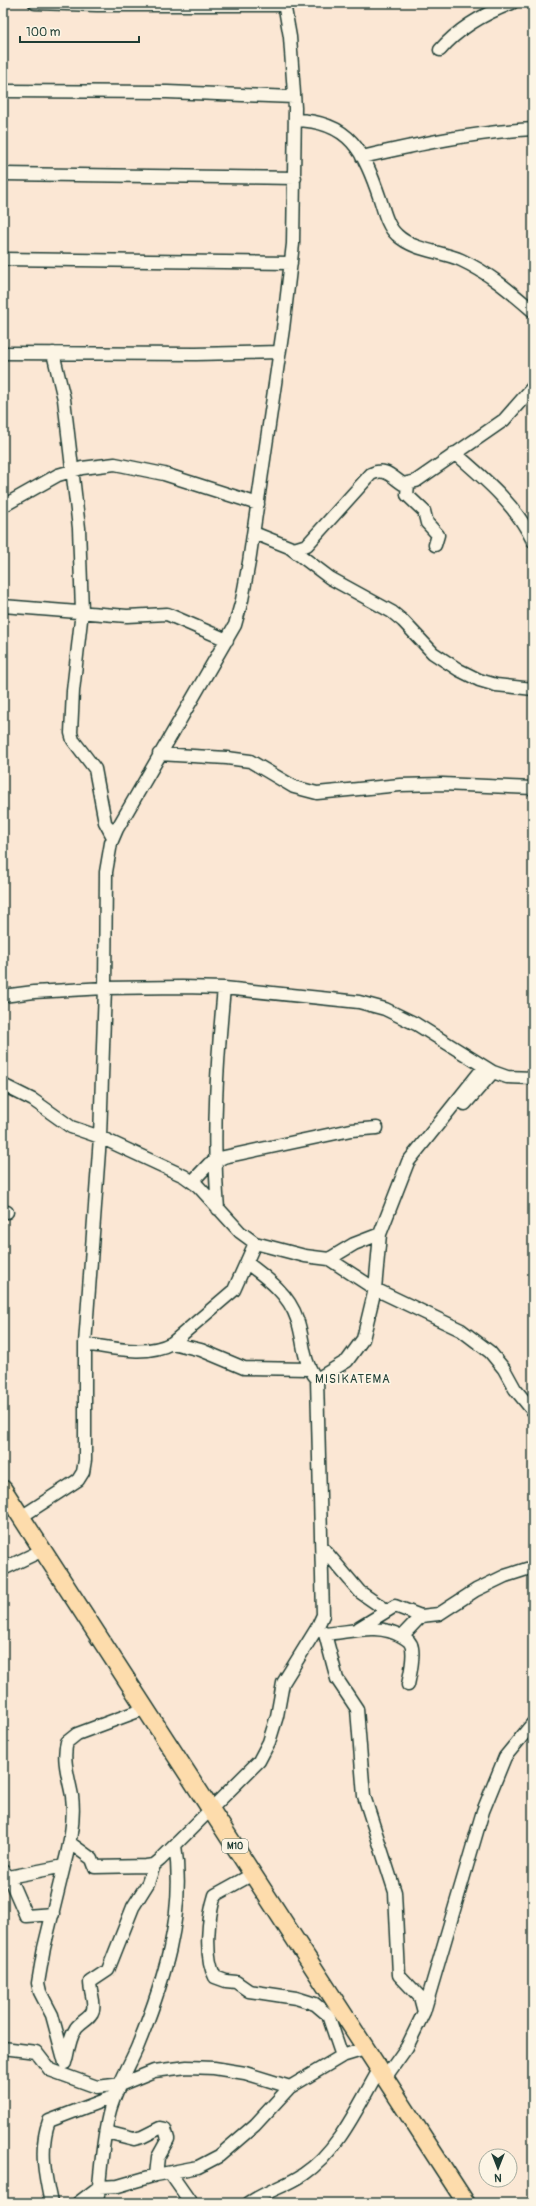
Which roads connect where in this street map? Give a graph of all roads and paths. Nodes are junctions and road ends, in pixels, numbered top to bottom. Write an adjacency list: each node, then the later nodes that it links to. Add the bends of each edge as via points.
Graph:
1 (35, 3): 3 (street)
2 (512, 3): 4 (street, via 462,30)
3 (284, 4): 6 (street, via 291,44)
4 (440, 50)
5 (3, 91): 6 (street)
6 (294, 96): 7 (street)
7 (295, 120): 9 (street, via 313,120 338,128); 11 (street)
8 (533, 129): 9 (street, via 477,134)
9 (362, 157): 14 (street, via 387,220 397,235 413,245 459,259 477,268 503,285)
10 (3, 174): 11 (street)
11 (295, 178): 13 (street)
12 (3, 259): 13 (street)
13 (292, 263): 15 (street)
14 (533, 311)
15 (279, 352): 17 (street); 22 (street)
16 (3, 353): 17 (street)
17 (53, 353): 20 (street, via 64,399)
18 (533, 387): 19 (street, via 504,420)
19 (455, 454): 21 (street, via 422,478); 25 (street, via 507,502 523,522)
20 (72, 470): 22 (street, via 99,464 138,468); 23 (street, via 42,483); 29 (street, via 79,528)
21 (408, 484): 26 (street, via 407,495 424,511 427,523 438,535); 27 (street, via 403,484 386,471 371,474 312,541 301,549)
22 (258, 504): 24 (street)
23 (3, 506)
24 (254, 533): 27 (street); 30 (street, via 242,600 235,625)
25 (533, 541)
26 (435, 545)
27 (289, 547): 31 (street, via 330,578 392,612 433,653 459,670 496,685)
28 (3, 606): 29 (street)
29 (82, 612): 30 (street, via 127,616 167,614); 34 (street, via 71,733 73,740 95,769 105,822)
30 (227, 640): 32 (street)
31 (533, 688)
32 (159, 754): 33 (street, via 241,759 259,766 294,787 317,794 407,785); 34 (street)
33 (533, 788)
34 (113, 838): 35 (street, via 106,872)
35 (105, 988): 36 (street); 37 (street); 42 (street)
36 (224, 988): 38 (street, via 374,1005 416,1024); 43 (street, via 216,1073)
37 (3, 996)
38 (489, 1070): 39 (street, via 508,1077); 46 (street, via 422,1142 408,1162)
39 (533, 1078)
40 (3, 1085): 42 (street, via 33,1100 71,1127)
41 (376, 1128): 43 (street, via 351,1130)
42 (100, 1137): 44 (street, via 172,1169); 52 (street)
43 (215, 1160): 44 (street); 45 (street)
44 (192, 1182): 45 (street)
45 (218, 1209): 47 (street)
46 (380, 1234): 48 (street, via 345,1248); 50 (street)
47 (254, 1243): 48 (street, via 305,1256); 49 (street)
48 (329, 1259): 50 (street)
49 (247, 1263): 51 (street, via 234,1290); 53 (street, via 274,1282 290,1304 297,1317)
50 (375, 1289): 54 (street, via 363,1339 347,1361); 55 (street, via 449,1324 477,1341 504,1369 514,1389)
51 (172, 1343): 52 (street, via 151,1350); 53 (street, via 201,1350 235,1362 244,1368)
52 (85, 1344): 57 (street, via 83,1472 72,1484)
53 (309, 1368): 54 (street)
54 (318, 1379): 58 (street)
55 (533, 1411)
56 (3, 1489): 57 (highway, M10)
57 (21, 1517): 59 (highway, M10)
58 (322, 1547): 62 (street, via 360,1592); 65 (street, via 324,1610)
59 (42, 1550): 61 (street); 68 (highway, M10)
60 (533, 1567): 63 (street, via 505,1576 476,1590 439,1614)
61 (3, 1569)
62 (386, 1610): 63 (street, via 398,1606); 64 (street)
63 (421, 1616): 66 (street)
64 (359, 1628): 65 (street, via 347,1632); 66 (street, via 383,1628)
65 (321, 1631): 70 (street, via 284,1683 277,1716 258,1761); 78 (street, via 337,1679 357,1710 364,1796 395,1892 399,1975 420,1997)
66 (402, 1636): 67 (street, via 413,1649)
67 (408, 1685)
68 (144, 1709): 70 (highway, M10); 71 (street, via 77,1734 67,1742 66,1768 72,1798)
69 (533, 1724): 78 (street, via 505,1757 483,1811)
70 (210, 1808): 72 (street); 76 (highway, M10)
71 (70, 1843): 73 (street, via 92,1859 95,1868); 74 (street)
72 (175, 1845): 73 (street); 84 (street, via 179,1870 168,1958 161,1986)
73 (154, 1865): 82 (street, via 148,1882 133,1907 108,1970 90,1982 93,2010 90,2017 76,2028 68,2048)
74 (64, 1866): 75 (street); 77 (street)
75 (6, 1874): 77 (street, via 26,1916)
76 (254, 1874): 80 (highway, M10); 81 (street, via 215,1895 208,1942 211,1970 215,1977 236,1982 249,1991 296,1998 315,2004 328,2015)
77 (53, 1914): 82 (street, via 38,1983 52,2015)
78 (424, 2012): 83 (street, via 407,2047)
79 (3, 2048): 82 (street, via 36,2052 50,2070)
80 (365, 2049): 81 (street); 83 (highway, M10)
81 (342, 2056): 85 (street)
82 (64, 2069): 84 (street, via 90,2086)
83 (382, 2074): 95 (street, via 332,2148 320,2161 304,2174); 96 (highway, M10)
84 (122, 2084): 85 (street, via 154,2071 187,2067 245,2073); 86 (street)
85 (290, 2087): 88 (street, via 255,2125 219,2156 198,2167)
86 (115, 2096): 87 (street); 91 (street, via 49,2121 44,2134 43,2169)
87 (106, 2132): 89 (street, via 134,2139 142,2138 160,2128 166,2129 167,2144 158,2157); 90 (street)
88 (170, 2173): 89 (street); 94 (street)
89 (156, 2175): 90 (street, via 118,2186)
90 (99, 2187): 92 (street); 93 (street)
91 (51, 2203)
92 (78, 2203)
93 (97, 2203)
94 (191, 2203)
95 (249, 2203)
96 (466, 2203)

